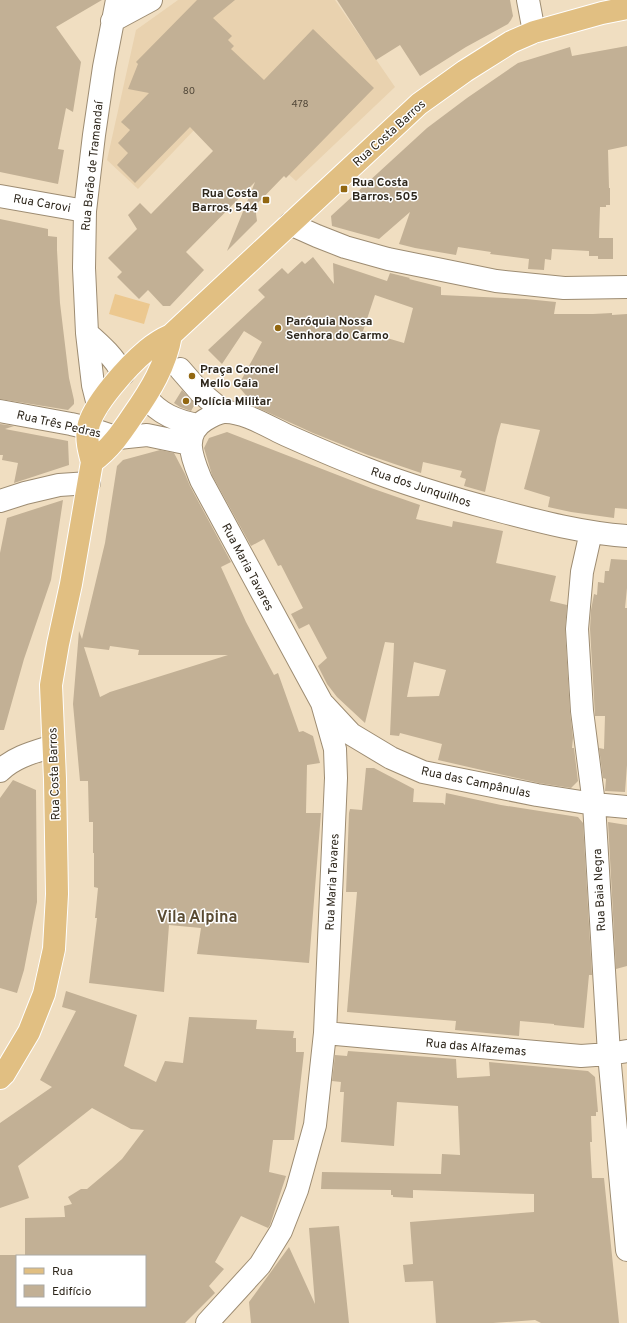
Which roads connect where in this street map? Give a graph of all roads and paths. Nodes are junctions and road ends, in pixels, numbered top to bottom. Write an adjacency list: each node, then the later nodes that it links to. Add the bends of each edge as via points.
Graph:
1 (117, 0): 5 (street, Rua Barão de Tramandaí)
2 (151, 0): 5 (street)
3 (528, 0): 6 (street)
4 (627, 8): 6 (main road, Rua Costa Barros)
5 (112, 21): 8 (street, Rua Barão de Tramandaí)
6 (534, 32): 9 (main road, Rua Costa Barros, via 511,42 465,70 419,104)
7 (0, 196): 8 (street, Rua Carovi)
8 (84, 211): 11 (street, Rua Barão de Tramandaí)
9 (290, 224): 10 (street, via 317,236 388,259 496,281 564,288); 12 (main road, Rua Costa Barros)
10 (627, 287)
11 (87, 333): 14 (street, via 114,358); 16 (street, Rua Barão de Tramandaí)
12 (170, 334): 14 (main road, Rua Costa Barros, via 148,350); 15 (main road, via 162,366)
13 (180, 369): 18 (street, via 200,392)
14 (123, 374): 16 (main road, Rua Costa Barros); 21 (main road, via 128,385 128,396)
15 (146, 396): 20 (street, via 169,417 183,422); 21 (main road)
16 (98, 405): 19 (main road, Rua Costa Barros)
17 (0, 411): 19 (street, Rua Três Pedras)
18 (224, 412): 20 (street, via 210,417); 25 (street, Rua dos Junquilhos, via 255,420 403,482 536,521)
19 (88, 428): 21 (street, Rua Três Pedras); 22 (main road, Rua Costa Barros, via 88,446)
20 (194, 434): 21 (street); 27 (street, Rua Maria Tavares, via 192,459 201,480)
21 (118, 438): 22 (main road)
22 (92, 462): 23 (main road, Rua Costa Barros)
23 (89, 483): 24 (street, via 58,485); 28 (main road, Rua Costa Barros, via 51,686)
24 (0, 501)
25 (592, 532): 26 (street, Rua dos Junquilhos); 30 (street, Rua Baia Negra, via 582,572 577,629 582,711)
26 (627, 536)
27 (322, 703): 30 (street, Rua das Campânulas, via 351,734 391,758 423,772); 32 (street, Rua Maria Tavares, via 335,749 336,778)
28 (53, 746): 29 (street, via 28,754); 34 (main road, Rua Costa Barros, via 56,894 54,950 44,994 29,1032)
29 (0, 771)
30 (594, 804): 31 (street, Rua das Campânulas); 33 (street, Rua Baia Negra)
31 (627, 807)
32 (325, 1033): 33 (street, Rua das Alfazemas, via 581,1056); 37 (street, Rua Maria Tavares, via 315,1125 297,1190 281,1231 260,1265)
33 (618, 1053): 35 (street, Rua Baia Negra)
34 (0, 1078)
35 (622, 1154): 36 (street, Rua Baia Negra)
36 (627, 1250)
37 (207, 1323)

